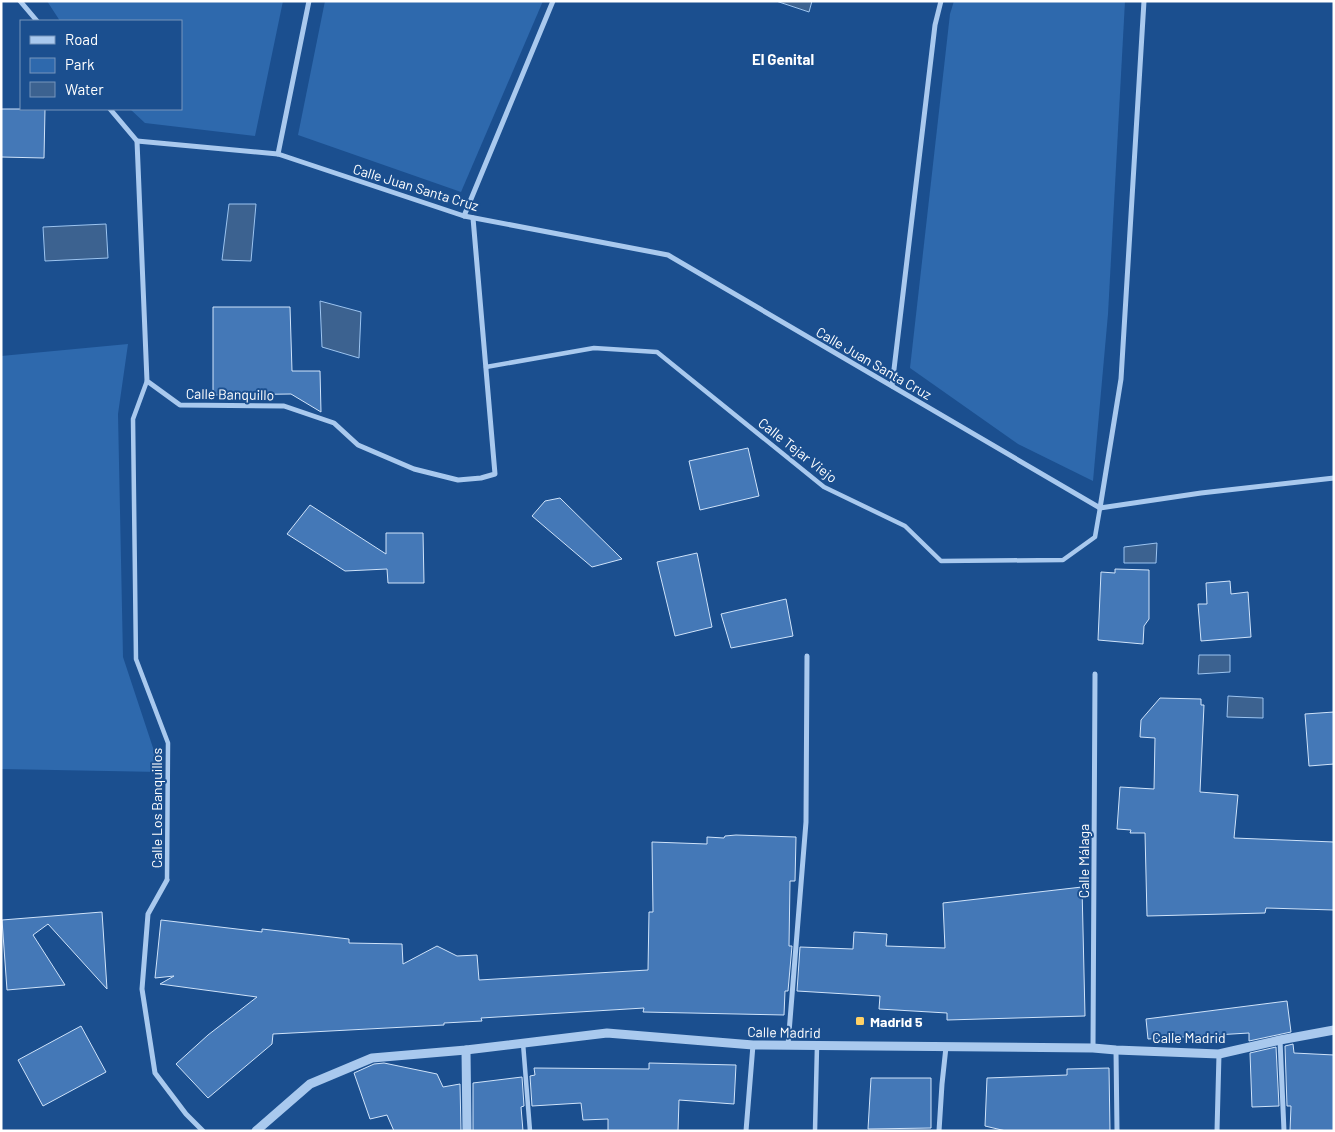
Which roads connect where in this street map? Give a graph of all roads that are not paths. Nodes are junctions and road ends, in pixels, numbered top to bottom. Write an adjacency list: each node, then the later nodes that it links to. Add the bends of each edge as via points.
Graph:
1 (20, 1): 6 (street)
2 (309, 1): 9 (street)
3 (553, 1): 10 (street)
4 (941, 1): 14 (street, via 934,35)
5 (1144, 1): 16 (street, via 1121,379)
6 (36, 20)
7 (111, 110): 8 (street)
8 (137, 141): 9 (street, Calle Juan Santa Cruz); 13 (street)
9 (278, 154): 10 (street, Calle Juan Santa Cruz)
10 (464, 216): 11 (street, Calle Juan Santa Cruz)
11 (474, 218): 12 (street); 14 (street, Calle Juan Santa Cruz, via 668,255)
12 (486, 367): 13 (street, Calle Banquillo, via 495,474 458,480 414,469 358,445 334,423 284,406 180,405); 16 (street, Calle Tejar Viejo, via 594,348 657,352 824,487 904,526 940,561 1063,560 1095,537)
13 (147, 381): 19 (street, Calle Los Banquillos, via 133,419 136,659 168,743)
14 (892, 386): 16 (street, Calle Juan Santa Cruz)
15 (1334, 478): 16 (street)
16 (1100, 508)
17 (807, 656): 24 (street, via 806,822)
18 (1094, 674): 27 (street, Calle Málaga)
19 (167, 880): 31 (street, Calle Los Banquillos, via 148,914 142,989 155,1073)
20 (1334, 1030): 21 (street, Calle Madrid)
21 (1280, 1040): 30 (street, Calle Madrid); 40 (street)
22 (523, 1043): 23 (street, Calle Madrid, via 607,1033); 28 (street, Calle Madrid); 34 (street)
23 (753, 1045): 24 (street, Calle Madrid); 35 (street)
24 (788, 1046): 25 (street, Calle Madrid)
25 (817, 1046): 26 (street, Calle Madrid); 36 (street)
26 (946, 1047): 27 (street, Calle Madrid); 37 (street)
27 (1093, 1048): 29 (street, Calle Madrid)
28 (466, 1050): 32 (street, Calle Madrid, via 372,1058 310,1084); 33 (street)
29 (1116, 1050): 30 (street, Calle Madrid); 38 (street)
30 (1219, 1054): 39 (street)
31 (203, 1131)
32 (256, 1131)
33 (467, 1131)
34 (530, 1131)
35 (746, 1131)
36 (815, 1131)
37 (939, 1131)
38 (1117, 1131)
39 (1217, 1131)
40 (1284, 1131)

